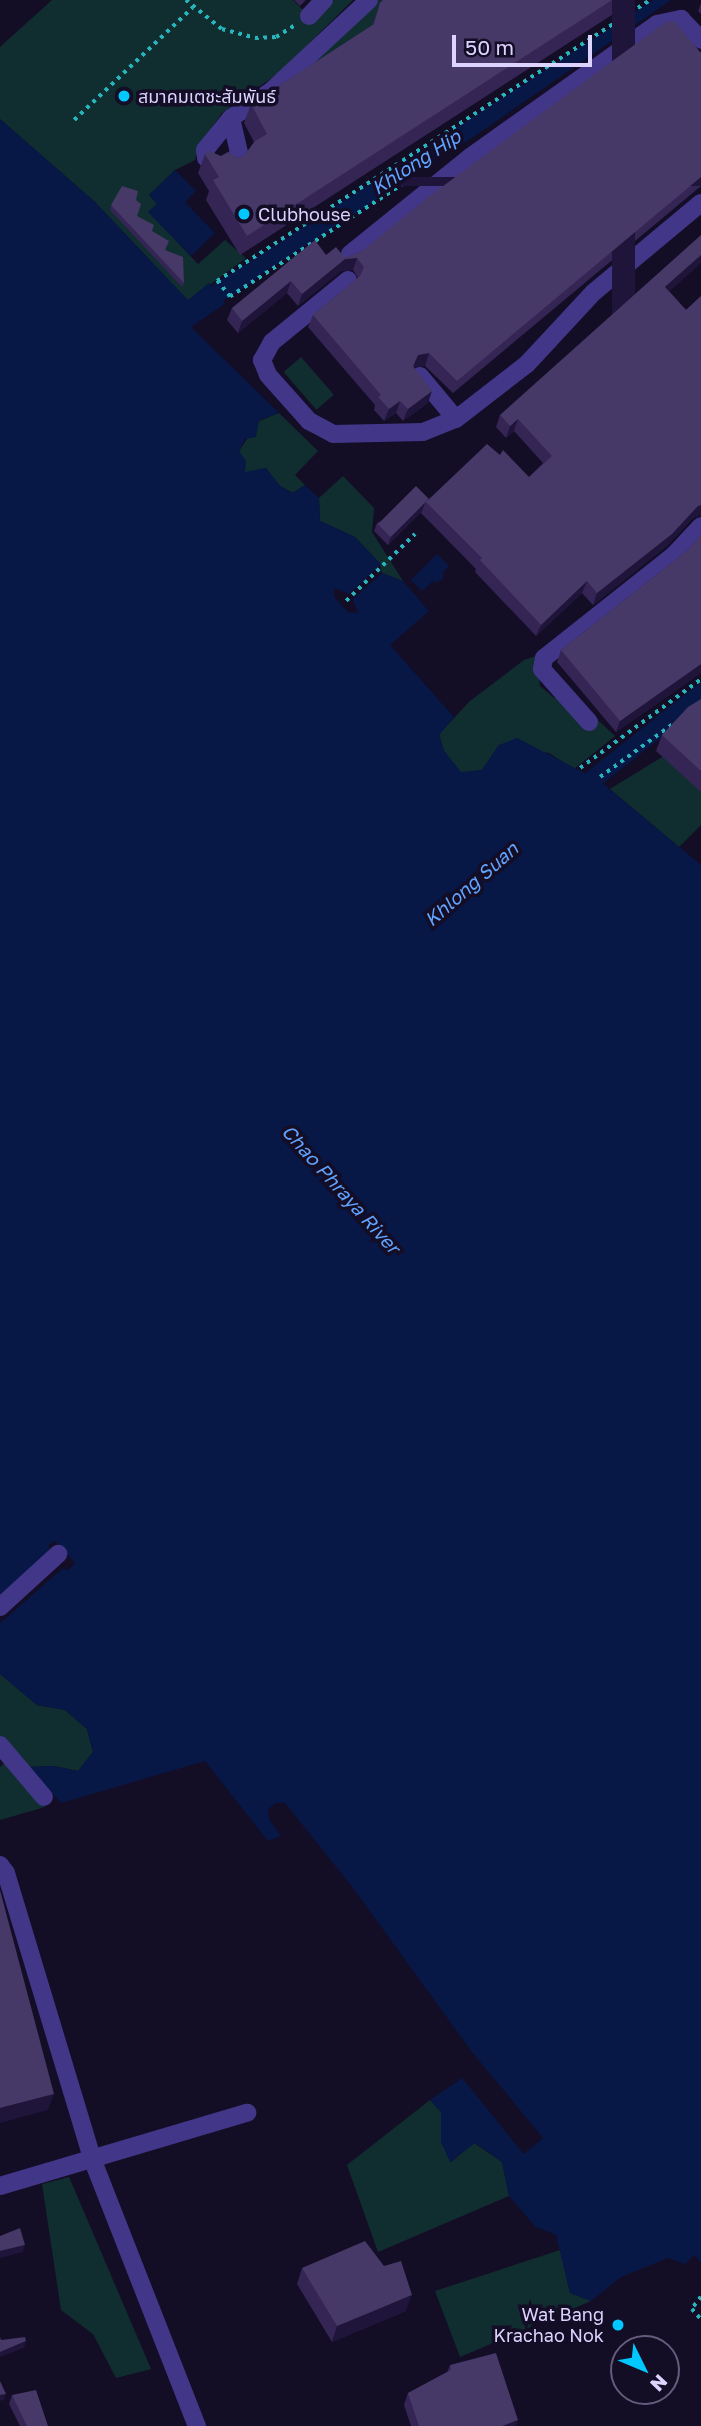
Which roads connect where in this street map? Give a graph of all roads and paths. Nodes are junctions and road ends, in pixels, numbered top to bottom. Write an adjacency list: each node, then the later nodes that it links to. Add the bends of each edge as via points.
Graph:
1 (187, 0): 5 (path)
2 (324, 0): 6 (lane)
3 (369, 0): 8 (lane, via 271,91)
4 (650, 0): 15 (path, via 217,281)
5 (192, 8): 6 (path, via 222,29 255,38 276,37); 9 (path)
6 (309, 16)
7 (701, 40): 13 (lane, via 681,19 657,24 470,157)
8 (232, 118): 10 (lane, via 205,150); 11 (lane, via 239,153)
9 (74, 120)
10 (212, 164)
11 (231, 166)
12 (701, 203): 17 (lane, via 594,292 527,364)
13 (350, 254)
14 (348, 280): 17 (lane, via 272,342 262,360 268,375 309,421 333,434 423,432)
15 (230, 297)
16 (420, 376): 17 (lane)
17 (456, 419)
18 (701, 526): 23 (lane, via 675,554 544,658 542,668)
19 (415, 534): 20 (path)
20 (346, 601)
21 (701, 679): 24 (path)
22 (679, 719): 25 (path)
23 (589, 722)
24 (580, 768)
25 (600, 777)
26 (58, 1554): 27 (lane)
27 (0, 1606)
28 (0, 1745): 29 (lane)
29 (44, 1797)
30 (0, 1865): 32 (lane)
31 (247, 2113): 32 (lane)
32 (93, 2161): 33 (lane); 36 (lane)
33 (0, 2186)
34 (701, 2297): 35 (path, via 692,2308)
35 (701, 2319)
36 (197, 2426)

